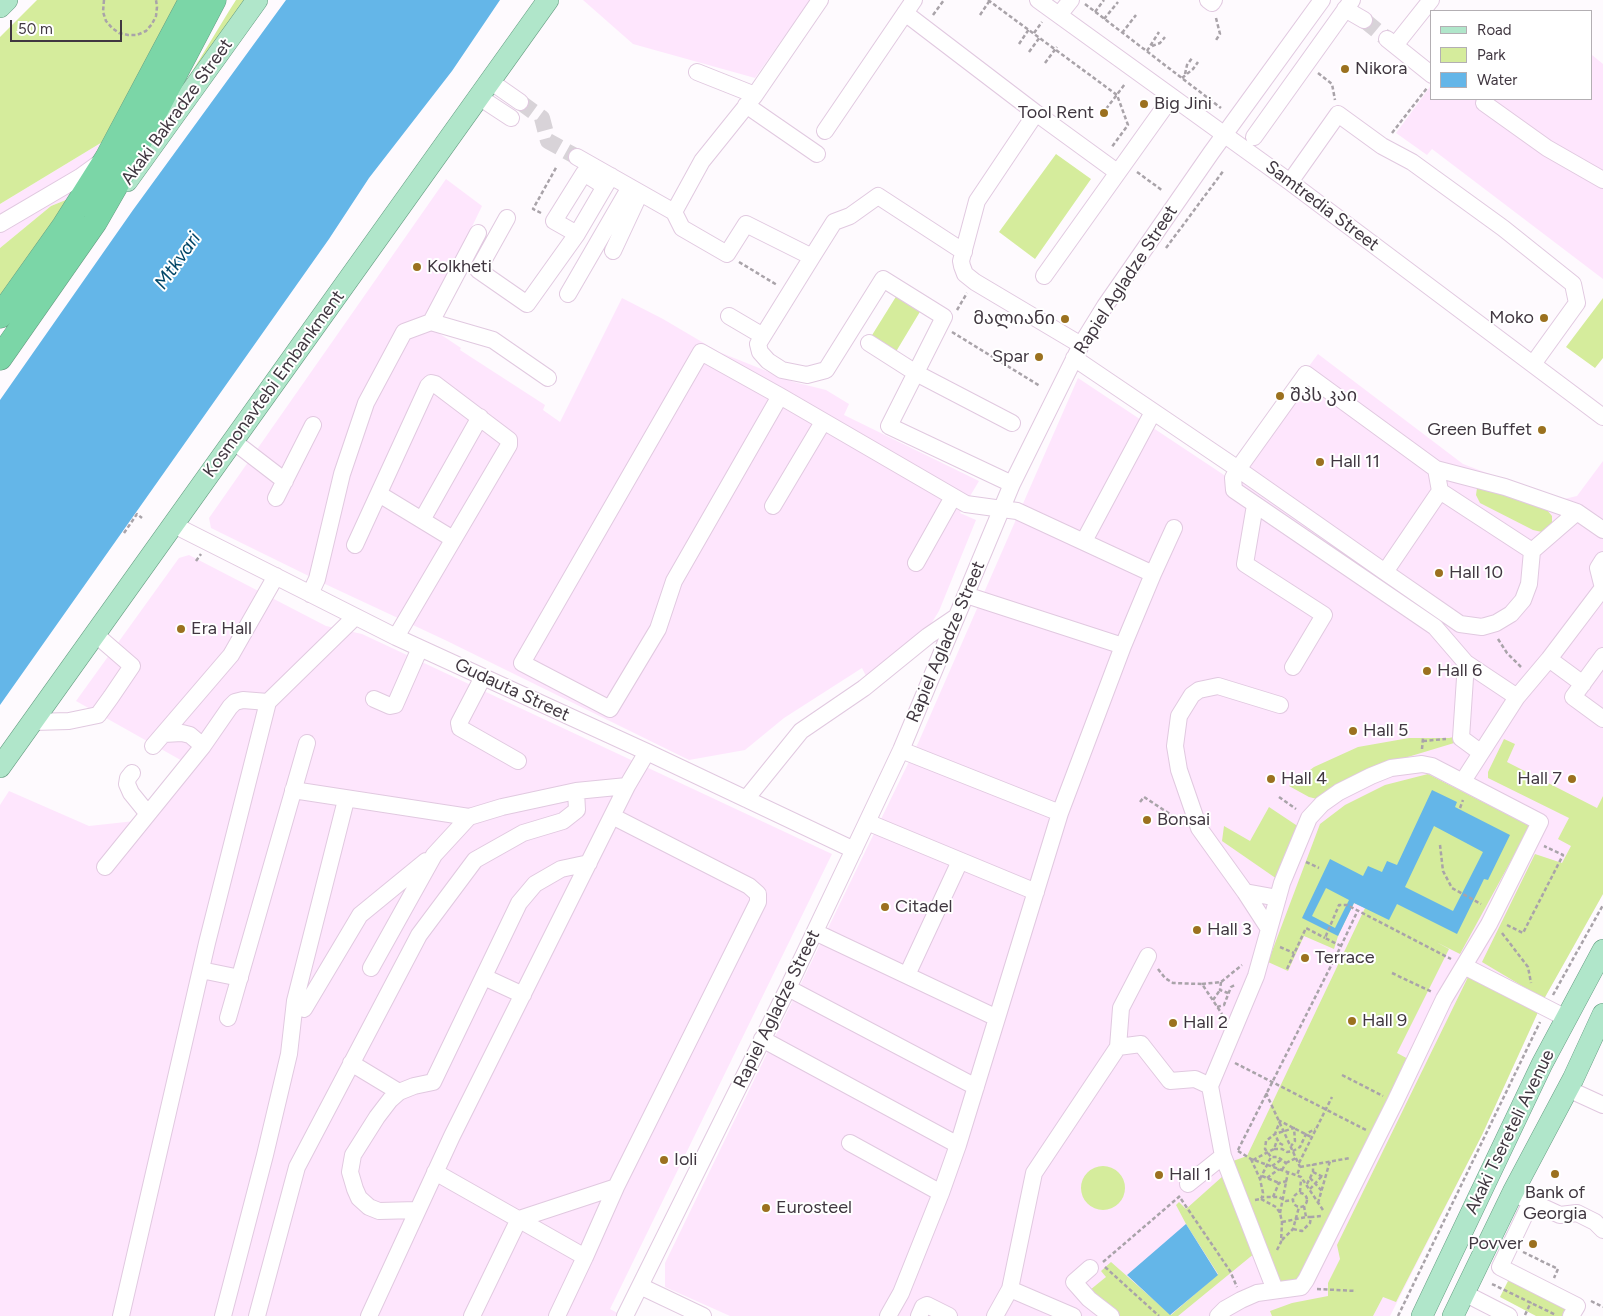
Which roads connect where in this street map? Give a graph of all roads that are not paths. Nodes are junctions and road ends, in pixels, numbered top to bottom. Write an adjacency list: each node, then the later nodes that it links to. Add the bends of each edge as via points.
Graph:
1 (7, 0): 12 (main road)
2 (214, 0): 38 (highway)
3 (257, 0): 38 (main road, Akaki Bakradze Street, via 132,176)
4 (548, 0): 18 (main road, Kosmonavtebi Embankment)
5 (820, 0): 20 (street)
6 (1038, 0): 14 (street, Samtredia Street)
7 (1071, 0): 14 (street)
8 (1431, 0): 17 (street, via 1393,39)
9 (191, 1): 30 (highway)
10 (1319, 3): 13 (street); 26 (street, Rapiel Agladze Street)
11 (910, 6): 23 (street, via 924,28); 25 (street)
12 (0, 7)
13 (1345, 10): 15 (street); 27 (street)
14 (1059, 15): 19 (street, Samtredia Street)
15 (1364, 20)
16 (697, 72): 20 (street)
17 (1430, 78)
18 (485, 89): 21 (street); 24 (street); 64 (main road, Kosmonavtebi Embankment)
19 (1171, 98): 26 (street, Samtredia Street); 31 (street)
20 (751, 100): 28 (street); 36 (street, via 702,161)
21 (520, 102)
22 (1484, 103): 32 (street, via 1547,148)
23 (1036, 113): 31 (street, via 1102,161); 43 (street, via 977,201)
24 (511, 118)
25 (824, 131)
26 (1224, 135): 34 (street, Samtredia Street); 52 (street, Rapiel Agladze Street, via 1105,306)
27 (1254, 137)
28 (817, 154)
29 (577, 157): 33 (street)
30 (107, 158): 39 (street); 47 (highway, via 64,226)
31 (1121, 167): 45 (street)
32 (1603, 180)
33 (608, 181): 35 (street); 41 (street); 41 (street, via 584,173 554,221)
34 (1290, 182): 54 (street, Samtredia Street); 54 (street, via 1338,114 1382,146 1412,162 1503,228 1573,284 1577,303)
35 (635, 190): 36 (street); 42 (street); 46 (street)
36 (674, 212): 44 (street, via 682,228 727,254 746,224)
37 (507, 218): 41 (street, via 478,270 527,304)
38 (95, 222): 53 (highway)
39 (0, 224)
40 (478, 233): 49 (street)
41 (577, 234)
42 (613, 250)
43 (964, 252): 44 (street, via 878,196 850,216 834,222); 52 (street, via 961,261 964,274)
44 (812, 257): 50 (street)
45 (1044, 276)
46 (568, 294)
47 (0, 316)
48 (729, 316): 50 (street)
49 (431, 322): 56 (street, via 493,340); 91 (street, via 404,332 366,403 342,474 317,579)
50 (763, 336): 55 (street, via 758,344 760,352 782,370 807,375 826,370 883,279 942,321)
51 (869, 343): 55 (street)
52 (1078, 352): 58 (street); 68 (street, Rapiel Agladze Street)
53 (0, 358)
54 (1533, 364): 60 (street, Samtredia Street)
55 (916, 373): 62 (street); 68 (street, via 889,426)
56 (548, 378)
57 (780, 396): 57 (street, via 674,581 658,629 610,709 522,663 702,352); 61 (street)
58 (1153, 412): 65 (street); 82 (street)
59 (480, 417): 70 (street, via 431,383); 77 (street); 81 (street, via 506,436 510,443)
60 (1603, 417)
61 (823, 422): 71 (street); 74 (street)
62 (1012, 423)
63 (312, 425): 67 (street)
64 (233, 441): 67 (street); 78 (main road, Kosmonavtebi Embankment)
65 (1238, 469): 66 (street, via 1306,374); 73 (street, via 1232,478 1234,490); 87 (street)
66 (1436, 469): 69 (street); 76 (street, via 1505,487)
67 (285, 481): 72 (street)
68 (1012, 484): 75 (street, Rapiel Agladze Street)
69 (1440, 491): 84 (street); 87 (street)
70 (379, 494): 77 (street); 83 (street)
71 (954, 497): 75 (street, via 966,504); 86 (street)
72 (276, 498)
73 (1255, 505): 101 (street, via 1435,627); 102 (street, via 1244,564 1324,615)
74 (773, 506)
75 (1001, 509): 82 (street, via 1017,512); 92 (street, Rapiel Agladze Street)
76 (1577, 512): 80 (street); 84 (street)
77 (422, 520): 81 (street)
78 (174, 525): 89 (street, Gudauta Street); 95 (main road, Kosmonavtebi Embankment)
79 (1174, 528): 88 (street)
80 (1603, 530)
81 (454, 539): 96 (street)
82 (1084, 541): 88 (street)
83 (355, 545)
84 (1532, 551): 87 (street, via 1529,584 1523,600 1511,614 1482,627 1460,624)
85 (1603, 560): 90 (street, via 1598,568)
86 (916, 563)
87 (1385, 572)
88 (1153, 574): 97 (street)
89 (276, 576): 91 (street, Gudauta Street); 112 (street, via 230,656 158,740 182,733 190,735)
90 (1602, 588): 100 (street)
91 (310, 594): 93 (street, Gudauta Street)
92 (966, 595): 94 (street, Rapiel Agladze Street); 97 (street)
93 (355, 616): 96 (street, Gudauta Street); 107 (street)
94 (956, 617): 113 (street, Rapiel Agladze Street); 123 (street, via 864,688 801,731)
95 (95, 634): 110 (main road, Kosmonavtebi Embankment); 110 (street, via 132,666 111,697 98,715 69,721)
96 (396, 637): 98 (street, Gudauta Street)
97 (1123, 646): 125 (street)
98 (420, 648): 103 (street, Gudauta Street); 106 (street, via 395,704 390,706)
99 (1603, 656): 104 (street)
100 (1549, 659): 104 (street); 105 (street)
101 (1466, 663): 105 (street); 115 (street, via 1461,738)
102 (1293, 667)
103 (483, 677): 114 (street, Gudauta Street); 116 (street, via 459,726)
104 (1583, 684): 109 (street, via 1573,696)
105 (1517, 697): 115 (street)
106 (374, 699)
107 (268, 702): 112 (street, via 235,702); 144 (street)
108 (1280, 705): 136 (street, via 1218,686 1192,695 1179,716 1175,746 1179,770 1199,828)
109 (1603, 719)
110 (32, 722): 117 (main road, Kosmonavtebi Embankment)
111 (307, 743): 121 (street)
112 (203, 746): 126 (street)
113 (901, 750): 125 (street); 129 (street, Rapiel Agladze Street)
114 (647, 752): 120 (street); 123 (street, Gudauta Street)
115 (1480, 752): 119 (street)
116 (518, 761)
117 (0, 767)
118 (132, 773): 126 (street, via 127,784)
119 (1463, 782): 137 (street, via 1422,764 1391,768 1339,792 1308,818); 142 (street, via 1540,822 1491,921)
120 (627, 786): 122 (street); 127 (street)
121 (293, 790): 124 (street); 147 (street)
122 (576, 792): 128 (street); 157 (street, via 578,810 563,821 523,834 475,860 419,935)
123 (746, 798): 130 (street, Gudauta Street)
124 (346, 800): 128 (street); 182 (street, via 295,1001 289,1054 265,1155)
125 (1060, 813): 135 (street)
126 (148, 814): 134 (street)
127 (612, 816): 133 (street); 167 (street, via 749,886 758,894 758,902)
128 (469, 817): 131 (street)
129 (867, 822): 130 (street, Rapiel Agladze Street); 132 (street)
130 (854, 850): 139 (street, Rapiel Agladze Street)
131 (434, 855): 143 (street); 150 (street, via 360,915)
132 (960, 860): 135 (street); 145 (street)
133 (589, 863): 146 (street, via 561,869 535,884 519,903); 149 (street)
134 (105, 867)
135 (1036, 892): 153 (street)
136 (1246, 892): 137 (street); 138 (street)
137 (1278, 898): 138 (street)
138 (1269, 930): 158 (street, via 1260,964)
139 (815, 932): 145 (street); 148 (street, Rapiel Agladze Street)
140 (1603, 950): 154 (main road, Akaki Tsereteli Avenue)
141 (1148, 956): 156 (street, via 1121,1008)
142 (1464, 966): 154 (street); 178 (street, via 1444,999 1306,1280 1301,1287)
143 (372, 968)
144 (201, 970): 147 (street); 181 (street)
145 (907, 975): 153 (street)
146 (484, 977): 149 (street); 161 (street, via 433,1082)
147 (240, 978): 152 (street)
148 (788, 988): 155 (street, Rapiel Agladze Street); 159 (street)
149 (523, 995): 166 (street)
150 (304, 1009)
151 (1603, 1014): 160 (main road, Akaki Tsereteli Avenue)
152 (228, 1018)
153 (997, 1018): 159 (street)
154 (1566, 1018): 196 (main road, Akaki Tsereteli Avenue)
155 (762, 1039): 164 (street); 176 (street, Rapiel Agladze Street)
156 (1118, 1047): 158 (street, via 1141,1044 1170,1081 1195,1079); 177 (street, via 1034,1173)
157 (351, 1063): 161 (street); 183 (street, via 297,1167)
158 (1210, 1086): 165 (street)
159 (976, 1088): 164 (street)
160 (1568, 1089): 162 (street); 170 (main road, Akaki Tsereteli Avenue)
161 (399, 1092): 171 (street, via 376,1117 353,1156 350,1172 359,1198 369,1207 380,1211)
162 (1603, 1105)
163 (850, 1143): 169 (street)
164 (958, 1145): 169 (street)
165 (1223, 1156): 168 (street); 178 (street)
166 (435, 1172): 171 (street); 172 (street)
167 (616, 1187): 172 (street); 174 (street)
168 (1181, 1190)
169 (941, 1193): 189 (street, via 901,1293)
170 (1522, 1197): 173 (street, via 1560,1215 1577,1213); 179 (main road, Akaki Tsereteli Avenue); 199 (street, via 1510,1246 1500,1267 1577,1306)
171 (417, 1210): 184 (street)
172 (519, 1219): 174 (street); 185 (street)
173 (1603, 1230)
174 (585, 1257): 186 (street)
175 (1096, 1263): 194 (street, via 1074,1282)
176 (640, 1286): 180 (street); 187 (street, Rapiel Agladze Street)
177 (1010, 1289): 192 (street); 193 (street)
178 (1275, 1290): 195 (street, via 1241,1300)
179 (1464, 1293): 197 (main road, Akaki Tsereteli Avenue); 198 (street)
180 (682, 1311): 188 (street)
181 (121, 1316)
182 (223, 1316)
183 (257, 1316)
184 (369, 1316)
185 (472, 1316)
186 (557, 1316)
187 (625, 1316)
188 (703, 1316)
189 (888, 1316)
190 (919, 1316): 191 (street, via 927,1305)
191 (949, 1316)
192 (995, 1316)
193 (1073, 1316)
194 (1111, 1316)
195 (1218, 1316)
196 (1422, 1316)
197 (1453, 1316)
198 (1509, 1316)
199 (1571, 1316)

